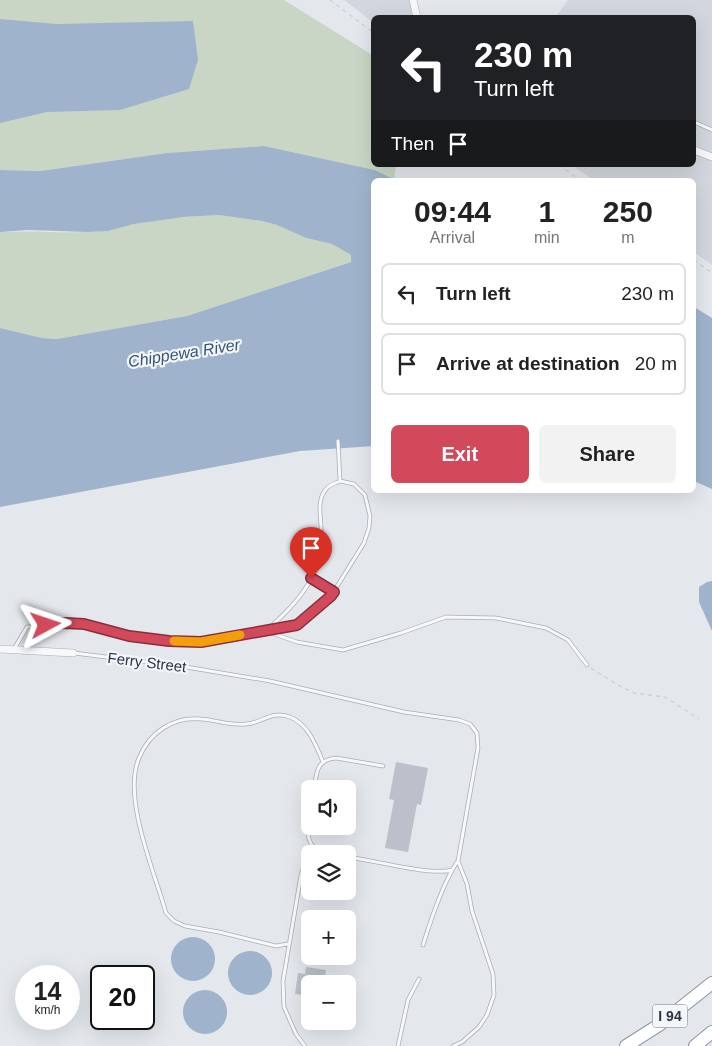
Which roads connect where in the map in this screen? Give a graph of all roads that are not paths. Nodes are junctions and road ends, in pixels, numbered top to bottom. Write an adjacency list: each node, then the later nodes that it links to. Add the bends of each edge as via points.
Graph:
1 (413, 0): 2 (street)
2 (416, 15)
3 (696, 123): 4 (lane)
4 (712, 130)
5 (696, 151): 6 (street)
6 (712, 157)
7 (338, 441): 8 (lane)
8 (340, 481): 9 (lane, via 327,487 320,500 320,539 316,568); 10 (lane, via 354,484 365,495 370,516 364,543)
9 (311, 578): 10 (lane); 11 (lane, via 282,617)
10 (334, 592): 11 (lane, via 297,625)
11 (266, 631): 13 (lane, via 201,642 169,641 65,623 27,628); 15 (lane, via 297,642 343,650 446,617 496,618 546,628 568,640)
12 (0, 649): 13 (street, Ferry Street)
13 (14, 649): 14 (street, Ferry Street)
14 (73, 653): 20 (lane, Ferry Street, via 270,681 470,724 477,733 478,748)
15 (587, 665)
16 (323, 762): 17 (lane, via 336,758); 18 (lane); 23 (lane, via 312,738 300,722 290,717 272,715 240,725 190,718 161,728 150,738 138,759 135,774 134,795 139,823 166,913 185,926 276,946)
17 (383, 766)
18 (315, 780)
19 (356, 858): 21 (lane, via 427,870)
20 (458, 862): 21 (lane); 30 (lane, via 493,974 494,995 479,1027)
21 (452, 870): 24 (lane)
22 (301, 875): 23 (lane)
23 (288, 944): 28 (lane, via 282,981 284,1007)
24 (423, 946)
25 (419, 979): 29 (lane, via 408,1000)
26 (712, 983): 31 (highway, I 94, via 659,1025)
27 (712, 1032): 32 (highway, I 94)
28 (305, 1046)
29 (398, 1046)
30 (453, 1046)
31 (626, 1046)
32 (695, 1046)

